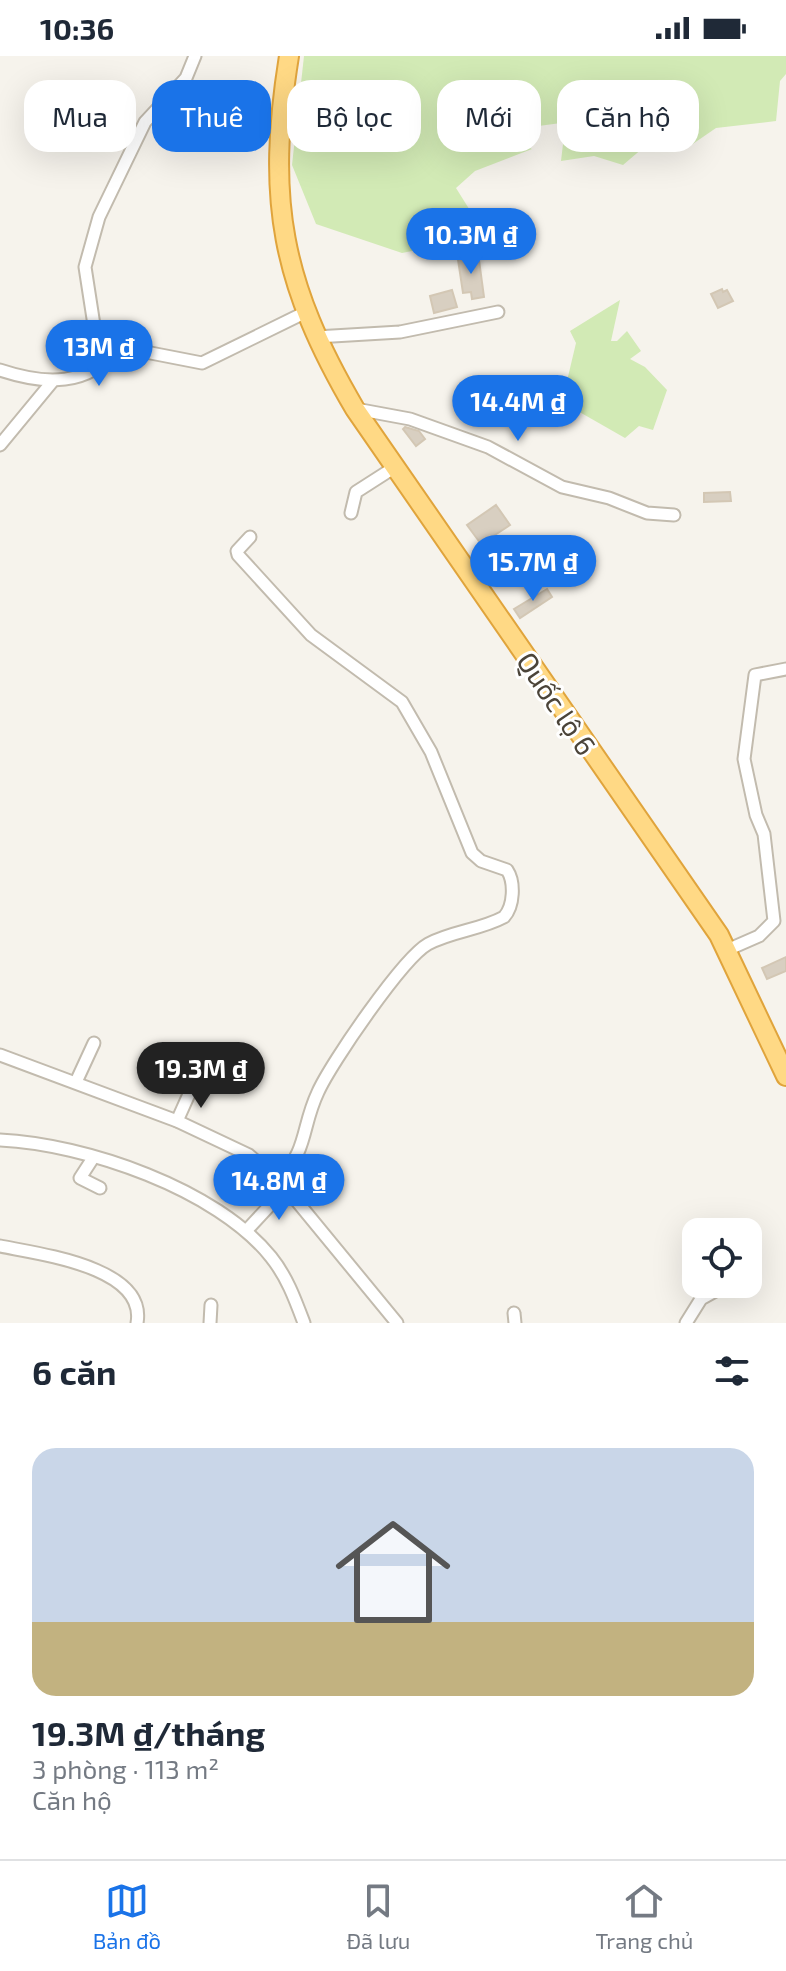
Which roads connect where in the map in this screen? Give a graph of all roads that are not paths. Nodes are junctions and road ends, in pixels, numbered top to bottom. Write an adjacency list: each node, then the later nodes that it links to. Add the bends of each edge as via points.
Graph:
1 (195, 56): 6 (street, via 186,78 139,133 99,217 86,261 94,325)
2 (289, 56): 3 (highway, Quốc lộ 6, via 277,194 292,277)
3 (306, 312): 5 (highway, Quốc lộ 6); 6 (street, via 202,363)
4 (498, 312): 5 (street, via 400,332)
5 (316, 337): 9 (highway, Quốc lộ 6)
6 (120, 347): 8 (street, via 92,372)
7 (0, 370): 8 (street)
8 (52, 382): 10 (street)
9 (355, 409): 11 (highway, Quốc lộ 6); 13 (street, via 410,419 488,447 562,487 647,513)
10 (0, 445)
11 (395, 467): 12 (street, via 356,492); 16 (highway, Quốc lộ 6)
12 (351, 513)
13 (674, 515)
14 (250, 537): 26 (street, via 238,555 311,635 402,702 431,752 472,853 511,876 512,904 504,917 431,942 403,965 324,1078 301,1152)
15 (786, 669): 16 (street, via 755,675 744,759 764,834 774,921 759,936)
16 (727, 950): 18 (highway, Quốc lộ 6)
17 (94, 1043): 21 (street)
18 (781, 1048): 20 (highway, Quốc lộ 6)
19 (0, 1055): 21 (street)
20 (786, 1076)
21 (76, 1082): 23 (street)
22 (194, 1083): 23 (street)
23 (177, 1121): 26 (street, via 249,1155)
24 (0, 1140): 25 (street, via 40,1143)
25 (93, 1158): 27 (street, via 80,1178); 28 (street, via 189,1192)
26 (283, 1184): 28 (street); 35 (street)
27 (100, 1188)
28 (246, 1231): 34 (street, via 281,1270)
29 (0, 1246): 32 (street, via 110,1276 133,1294)
30 (703, 1298): 36 (street)
31 (211, 1305): 33 (street)
32 (137, 1323)
33 (210, 1323)
34 (304, 1323)
35 (397, 1323)
36 (686, 1323)

